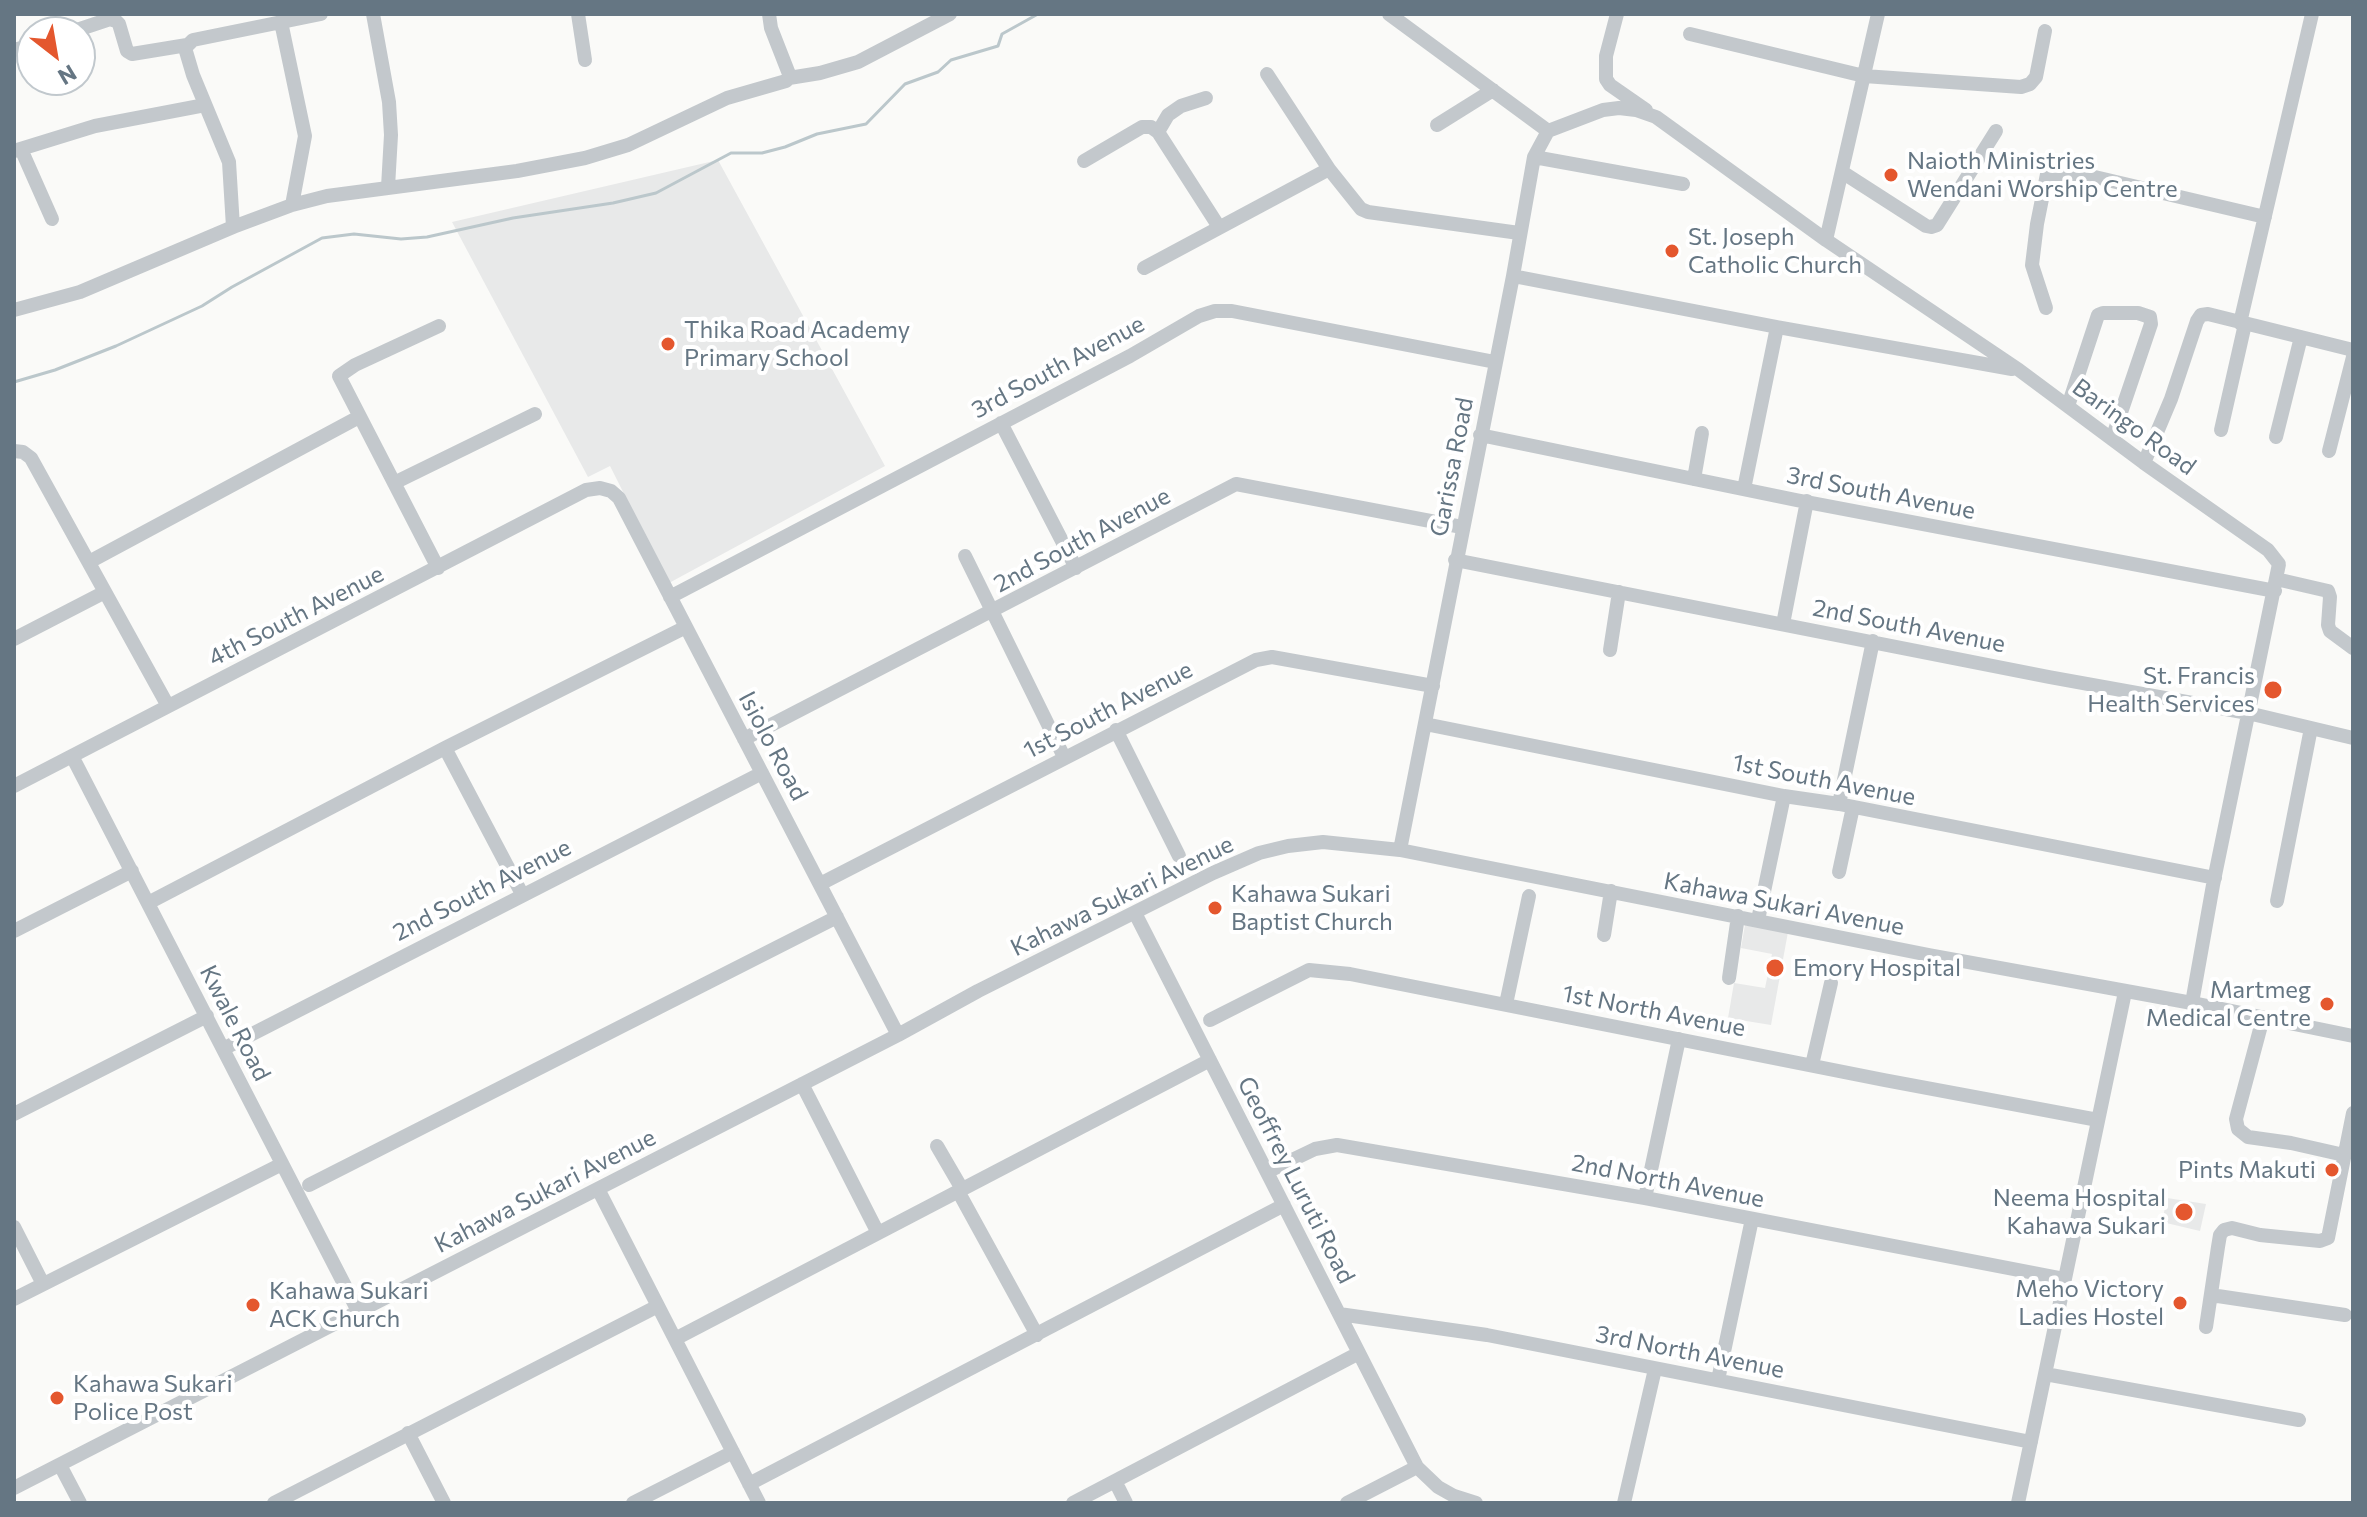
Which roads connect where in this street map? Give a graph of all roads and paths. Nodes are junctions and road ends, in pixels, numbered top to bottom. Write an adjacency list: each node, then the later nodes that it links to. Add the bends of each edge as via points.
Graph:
1 (321, 14): 10 (street)
2 (373, 14): 33 (street, via 389,102)
3 (578, 14): 15 (street)
4 (769, 14): 18 (street)
5 (950, 14): 18 (street, via 858,62)
6 (1389, 14): 19 (street)
7 (1617, 14): 22 (street, via 1606,79)
8 (1878, 14): 17 (street)
9 (2312, 14): 35 (street)
10 (281, 22): 14 (street); 34 (street, via 305,136)
11 (96, 24): 14 (street, via 110,19 119,24 132,54)
12 (2045, 31): 17 (street, via 2036,77 2021,87)
13 (1690, 34): 17 (street)
14 (187, 45): 21 (street)
15 (585, 60)
16 (1267, 74): 30 (street)
17 (1864, 76): 31 (street)
18 (789, 78): 33 (street, via 708,105 628,145 585,158)
19 (1493, 90): 23 (street); 24 (street)
20 (1206, 98): 26 (street, via 1168,115)
21 (205, 105): 27 (street, via 95,126); 37 (street, via 229,162)
22 (1656, 117): 24 (street, Baringo Road, via 1636,110 1603,110); 40 (street, Baringo Road)
23 (1437, 125)
24 (1548, 131): 28 (street, Garissa Road)
25 (1996, 131): 31 (street, via 1931,227)
26 (1158, 132): 29 (street, via 1142,127); 38 (street)
27 (18, 150): 36 (street)
28 (1534, 157): 32 (street); 39 (street, Garissa Road)
29 (1084, 161)
30 (1329, 169): 38 (street); 39 (street, via 1368,212)
31 (1842, 172): 40 (street)
32 (1683, 184)
33 (388, 187): 34 (street)
34 (292, 205): 37 (street)
35 (2265, 217): 43 (street, via 2082,174 2047,174 2032,265); 45 (street)
36 (52, 219)
37 (233, 227): 44 (street, via 80,292)
38 (1219, 227): 41 (street)
39 (1519, 233): 42 (street, Garissa Road)
40 (1826, 240): 52 (street, Baringo Road)
41 (1144, 268)
42 (1513, 276): 47 (street); 51 (street, Garissa Road)
43 (2046, 308)
44 (14, 310)
45 (2242, 324): 48 (street); 57 (street); 64 (street, via 2201,315)
46 (439, 326): 55 (street, via 339,376)
47 (1777, 327): 52 (street); 68 (street)
48 (2301, 337): 49 (street); 60 (street)
49 (2353, 350)
50 (2353, 357): 63 (street)
51 (1495, 362): 56 (street, 3rd South Avenue, via 1215,311); 59 (street, Garissa Road)
52 (2019, 370): 53 (street, Baringo Road)
53 (2068, 406): 61 (street, Baringo Road); 61 (street, via 2098,315 2150,317)
54 (535, 414): 66 (street)
55 (359, 417): 66 (street); 73 (street)
56 (1001, 423): 75 (street); 79 (street, 3rd South Avenue)
57 (2221, 430)
58 (1702, 433): 65 (street)
59 (1480, 435): 65 (street, 3rd South Avenue); 70 (street, Garissa Road)
60 (2276, 437)
61 (2112, 439): 64 (street, Baringo Road)
62 (14, 451): 73 (street, via 31,458)
63 (2329, 451)
64 (2144, 463): 76 (street, Baringo Road, via 2268,550 2279,564)
65 (1694, 479): 68 (street, 3rd South Avenue)
66 (394, 483): 74 (street)
67 (600, 488): 74 (street, 4th South Avenue, via 586,490); 79 (street, Isiolo Road, via 619,498)
68 (1744, 489): 69 (street, 3rd South Avenue)
69 (1807, 501): 76 (street, 3rd South Avenue); 81 (street)
70 (1462, 527): 72 (street, Garissa Road); 75 (street, 2nd South Avenue, via 1236,484)
71 (965, 556): 80 (street)
72 (1455, 560): 78 (street, 2nd South Avenue); 87 (street, Garissa Road)
73 (89, 562): 77 (street)
74 (438, 568): 88 (street, 4th South Avenue)
75 (1076, 568): 80 (street, 2nd South Avenue)
76 (2276, 585): 85 (street, 3rd South Avenue, via 2328,591 2330,631); 89 (street)
77 (105, 592): 83 (street); 88 (street)
78 (1619, 592): 81 (street, 2nd South Avenue); 86 (street)
79 (670, 597): 82 (street, Isiolo Road)
80 (993, 611): 94 (street, 2nd South Avenue); 97 (street)
81 (1783, 624): 84 (street, 2nd South Avenue)
82 (686, 627): 94 (street, Isiolo Road); 95 (street)
83 (14, 639)
84 (1873, 641): 89 (street, 2nd South Avenue); 101 (street)
85 (2353, 648)
86 (1610, 650)
87 (1433, 686): 90 (street, Garissa Road); 92 (street, 1st South Avenue, via 1263,657)
88 (168, 706): 96 (street, 4th South Avenue)
89 (2248, 713): 91 (street, 2nd South Avenue); 106 (street)
90 (1425, 724): 100 (street, 1st South Avenue); 102 (street, Garissa Road)
91 (2311, 728): 93 (street, 2nd South Avenue); 111 (street)
92 (1116, 730): 97 (street, 1st South Avenue); 103 (street)
93 (2353, 738)
94 (744, 739): 98 (street, Isiolo Road)
95 (445, 748): 109 (street); 112 (street)
96 (72, 756): 99 (street, 4th South Avenue); 104 (street, Kwale Road)
97 (1064, 757): 107 (street, 1st South Avenue)
98 (762, 773): 107 (street, Isiolo Road); 109 (street, 2nd South Avenue)
99 (14, 786)
100 (1784, 796): 101 (street, 1st South Avenue); 116 (street)
101 (1846, 806): 105 (street); 106 (street, 1st South Avenue)
102 (1400, 850): 108 (street, Kahawa Sukari Avenue); 113 (street, Kahawa Sukari Avenue, via 1323,842 1288,846 1213,873)
103 (1179, 856)
104 (132, 871): 112 (street, Kwale Road); 117 (street)
105 (1839, 872)
106 (2215, 878): 122 (street)
107 (820, 884): 115 (street, Isiolo Road)
108 (1611, 891): 114 (street, Kahawa Sukari Avenue); 118 (street)
109 (522, 894): 130 (street, 2nd South Avenue)
110 (1529, 896): 123 (street)
111 (2277, 901)
112 (148, 903): 124 (street, Kwale Road)
113 (1135, 913): 126 (street, Geoffrey Luruti Road); 127 (street, Kahawa Sukari Avenue)
114 (1738, 916): 116 (street, Kahawa Sukari Avenue); 119 (street)
115 (837, 917): 127 (street, Isiolo Road); 141 (street)
116 (1758, 920): 121 (street, Kahawa Sukari Avenue)
117 (14, 931)
118 (1604, 935)
119 (1729, 978)
120 (1831, 983): 132 (street)
121 (2125, 992): 122 (street, Kahawa Sukari Avenue); 136 (street)
122 (2192, 1003): 125 (street, Kahawa Sukari Avenue)
123 (1506, 1004): 126 (street, 1st North Avenue, via 1309,970); 129 (street, 1st North Avenue)
124 (207, 1016): 130 (street, Kwale Road); 135 (street)
125 (2263, 1018): 128 (street, Kahawa Sukari Avenue); 138 (street, via 2236,1119 2238,1129 2248,1137)
126 (1203, 1024): 131 (street, Geoffrey Luruti Road)
127 (898, 1035): 133 (street, Kahawa Sukari Avenue)
128 (2353, 1036)
129 (1679, 1039): 132 (street, 1st North Avenue); 144 (street)
130 (223, 1049): 139 (street, Kwale Road)
131 (1210, 1060): 140 (street, Geoffrey Luruti Road); 143 (street)
132 (1812, 1065): 136 (street, 1st North Avenue)
133 (802, 1084): 142 (street, Kahawa Sukari Avenue); 148 (street)
134 (2353, 1113): 138 (street)
135 (14, 1114)
136 (2098, 1120): 149 (street)
137 (937, 1146): 143 (street)
138 (2344, 1155): 151 (street, via 2328,1238 2224,1230)
139 (282, 1164): 141 (street, Kwale Road); 150 (street)
140 (1267, 1172): 144 (street, 2nd North Avenue, via 1315,1149 1337,1145); 145 (street, Geoffrey Luruti Road)
141 (303, 1188): 154 (street, Kwale Road)
142 (598, 1189): 153 (street); 154 (street, Kahawa Sukari Avenue)
143 (960, 1190): 148 (street); 158 (street)
144 (1645, 1198): 146 (street, 2nd North Avenue)
145 (1284, 1205): 155 (street, Geoffrey Luruti Road); 158 (street)
146 (1752, 1219): 149 (street, 2nd North Avenue); 163 (street)
147 (14, 1227): 150 (street)
148 (878, 1233): 159 (street)
149 (2065, 1279): 162 (street)
150 (43, 1284): 152 (street)
151 (2211, 1295): 156 (street); 157 (street)
152 (14, 1299)
153 (658, 1306): 159 (street); 165 (street)
154 (358, 1311): 168 (street, Kahawa Sukari Avenue)
155 (1339, 1314): 160 (street, Geoffrey Luruti Road); 161 (street, 3rd North Avenue, via 1487,1335)
156 (2345, 1315)
157 (2206, 1327)
158 (1037, 1335): 171 (street)
159 (675, 1339): 167 (street)
160 (1359, 1353): 169 (street, Geoffrey Luruti Road); 170 (street)
161 (1655, 1369): 163 (street, 3rd North Avenue); 182 (street)
162 (2045, 1374): 164 (street); 166 (street)
163 (1718, 1380): 166 (street, 3rd North Avenue)
164 (2299, 1420)
165 (408, 1433): 174 (street); 175 (street)
166 (2031, 1442): 183 (street)
167 (733, 1452): 171 (street); 176 (street)
168 (60, 1465): 172 (street, Kahawa Sukari Avenue); 173 (street)
169 (1417, 1467): 180 (street); 181 (street, via 1438,1487)
170 (1115, 1481): 178 (street); 179 (street)
171 (749, 1484): 177 (street)
172 (14, 1488)
173 (80, 1503)
174 (274, 1503)
175 (444, 1503)
176 (633, 1503)
177 (759, 1503)
178 (1073, 1503)
179 (1126, 1503)
180 (1347, 1503)
181 (1476, 1503)
182 (1624, 1503)
183 (2018, 1503)

